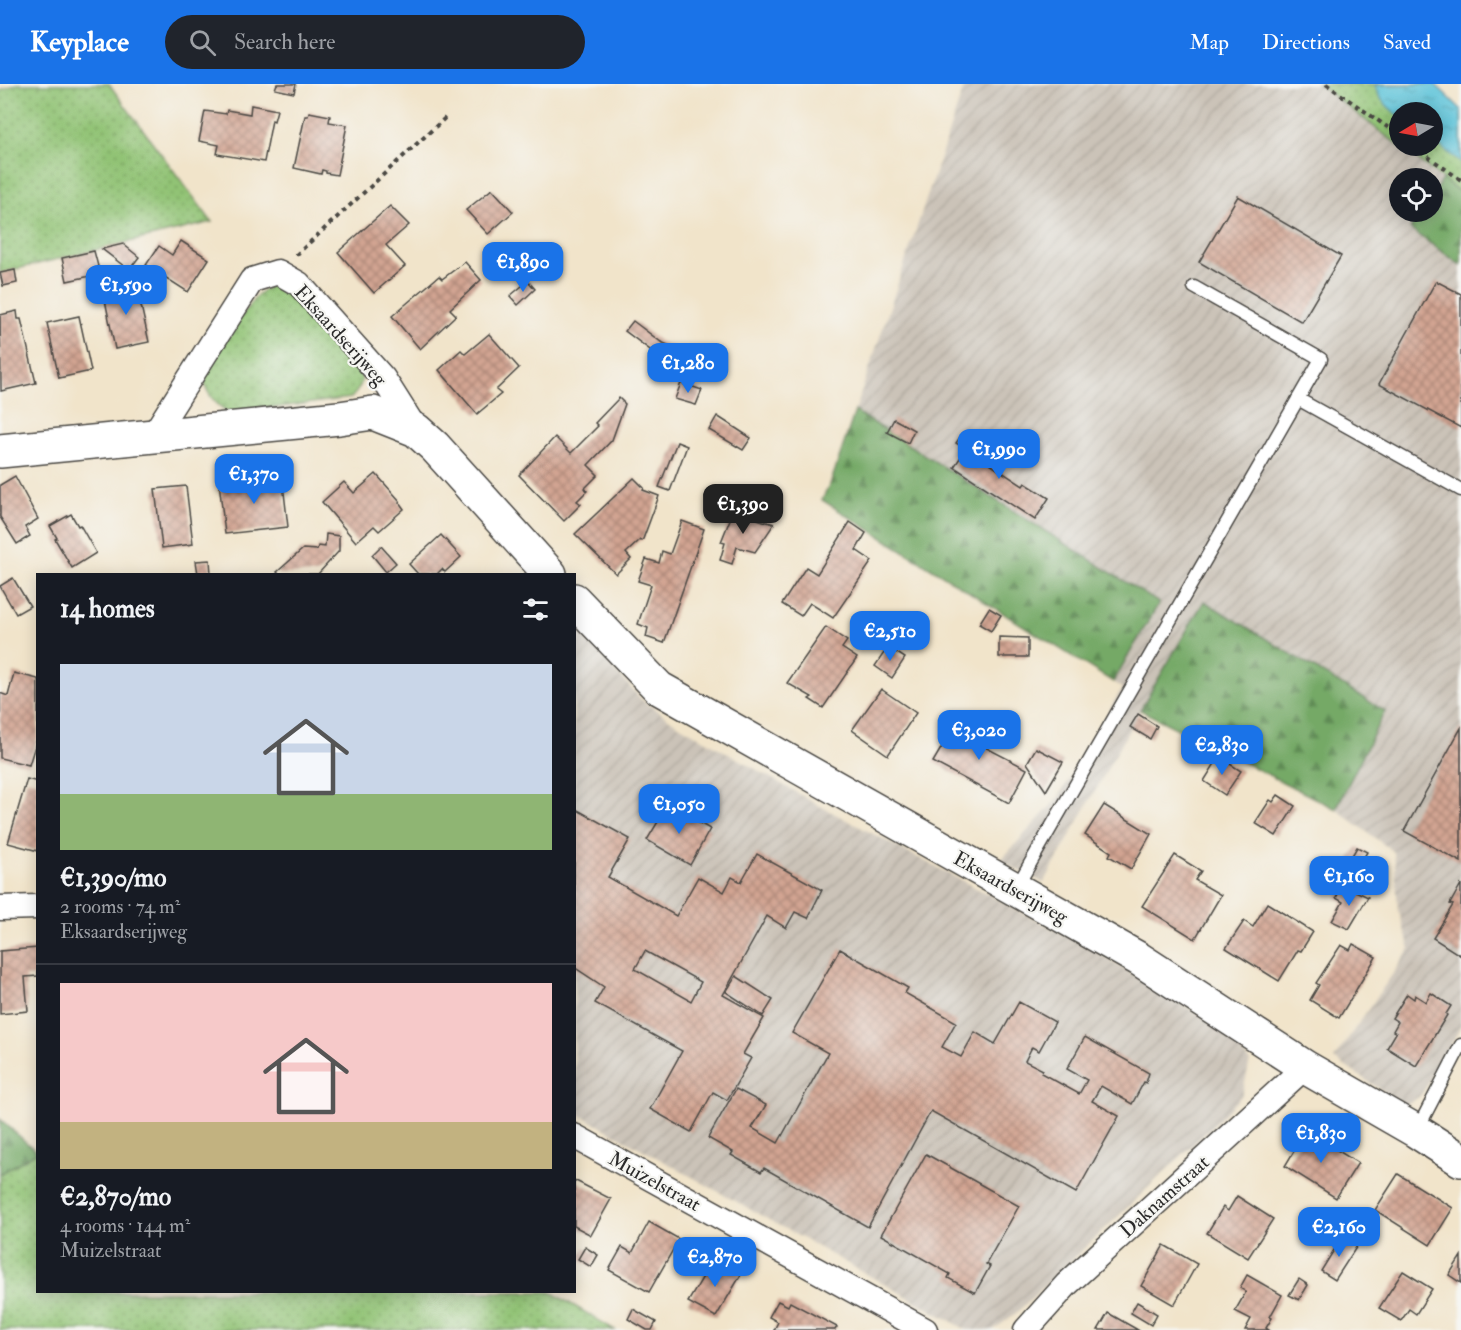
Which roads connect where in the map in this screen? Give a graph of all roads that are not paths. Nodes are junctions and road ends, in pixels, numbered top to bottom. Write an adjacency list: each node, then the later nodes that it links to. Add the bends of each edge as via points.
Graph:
1 (1194, 287): 2 (lane, via 1321,359)
2 (1298, 399): 6 (lane); 9 (lane)
3 (416, 430): 4 (street, Eksaardserijweg, via 373,413); 4 (street, Eksaardserijweg, via 383,378 299,284 278,272 252,280); 7 (street, Eksaardserijweg)
4 (153, 436): 5 (street, Eksaardserijweg)
5 (0, 451)
6 (1461, 490)
7 (548, 573)
8 (576, 602): 9 (street, Eksaardserijweg, via 659,688)
9 (1015, 889): 13 (street, Eksaardserijweg, via 1139,959)
10 (36, 907): 11 (street)
11 (0, 908)
12 (1461, 1045): 14 (lane)
13 (1305, 1067): 14 (street, Eksaardserijweg); 18 (street, Daknamstraat, via 1068,1284)
14 (1416, 1131): 16 (street, Eksaardserijweg)
15 (576, 1137): 17 (street, Muizelstraat)
16 (1461, 1160)
17 (925, 1330)
18 (1026, 1330)

